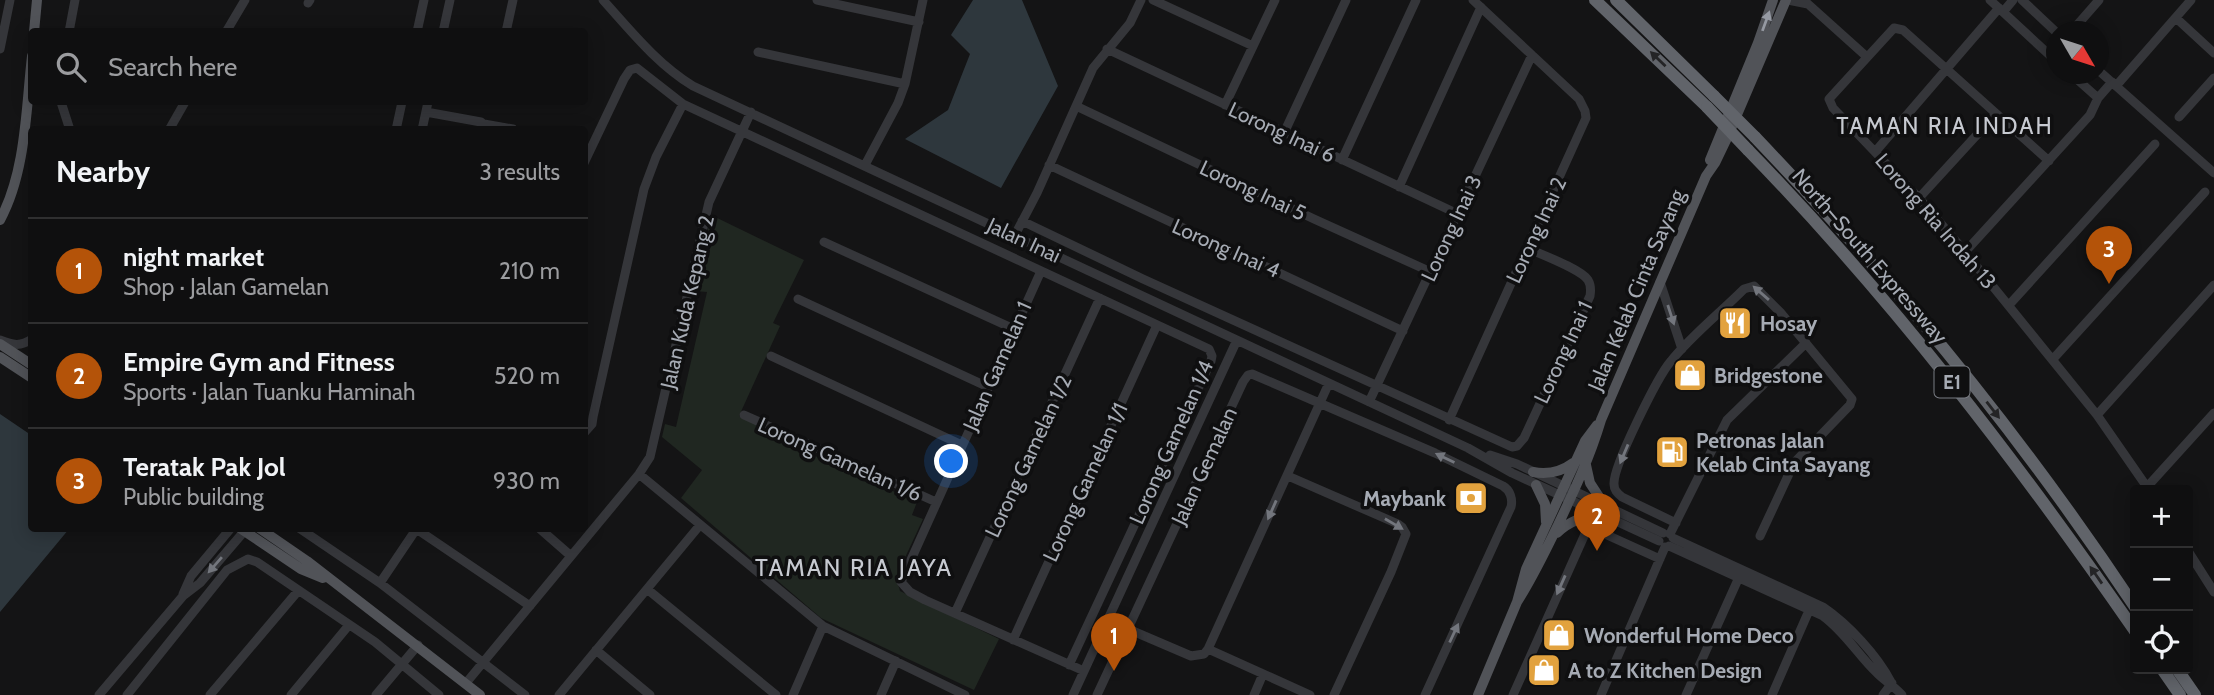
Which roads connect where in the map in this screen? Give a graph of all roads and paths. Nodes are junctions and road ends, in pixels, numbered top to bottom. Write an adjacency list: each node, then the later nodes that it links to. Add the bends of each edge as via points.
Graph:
1 (10, 0): 39 (street)
2 (37, 0): 32 (main road)
3 (75, 0): 33 (street)
4 (246, 0): 34 (street)
5 (424, 0): 35 (street)
6 (450, 0): 36 (street)
7 (513, 0): 37 (street)
8 (603, 0): 63 (street, Jalan Inai, via 674,74)
9 (817, 0): 30 (street)
10 (923, 0): 30 (street)
11 (1141, 0): 40 (street, via 1130,23)
12 (1153, 0): 38 (street)
13 (1275, 0): 38 (street)
14 (1346, 0): 72 (street)
15 (1416, 0): 76 (street)
16 (1474, 0): 27 (street, Lorong Inai 2)
17 (1595, 0): 54 (highway, North–South Expressway / E1, one-way to 17)
18 (1616, 0): 54 (highway, North–South Expressway / E1)
19 (1773, 0): 81 (main road, Jalan Kelab Cinta Sayang, one-way to 19)
20 (1787, 0): 25 (street); 81 (main road, Jalan Kelab Cinta Sayang)
21 (2013, 0): 26 (street)
22 (2022, 0): 31 (street)
23 (2099, 0): 29 (street)
24 (2191, 0): 28 (street)
25 (1810, 2): 45 (street)
26 (1998, 5): 41 (street); 46 (street)
27 (1481, 7): 44 (street, Lorong Inai 2); 82 (street)
28 (2176, 18): 43 (street); 51 (street)
29 (2081, 21)
30 (919, 22): 49 (street)
31 (2046, 23)
32 (34, 28)
33 (70, 28)
34 (228, 28)
35 (418, 28)
36 (444, 28)
37 (507, 28)
38 (1253, 46): 56 (street)
39 (0, 49)
40 (1107, 49): 56 (street, Lorong Inai 6); 61 (street)
41 (2046, 51)
42 (758, 52): 49 (street)
43 (2214, 53)
44 (1532, 55): 87 (street, Lorong Inai 3); 92 (street, Lorong Inai 2, via 1579,99 1586,118)
45 (1867, 57): 46 (street, Lorong Ria Indah 13, via 1898,28); 74 (street, Lorong Ria Indah 13, via 1829,101)
46 (1946, 69): 64 (street, Lorong Ria Indah 13); 74 (street)
47 (2214, 78): 65 (street)
48 (2109, 80): 51 (street)
49 (905, 84): 78 (street)
50 (2082, 84): 53 (street)
51 (2114, 84): 53 (street); 80 (street)
52 (28, 91): 84 (main road, via 19,169)
53 (2098, 98): 77 (street, via 2090,115)
54 (1710, 101): 159 (highway, North–South Expressway / E1, one-way to 159, bridge, via 1755,137 1952,358); 164 (highway, North–South Expressway / E1, one-way to 54, bridge, via 1941,368)
55 (683, 104): 71 (street, Lorong Gamelan 1/4); 75 (street, Lorong Gamelan 1/4, via 633,68); 123 (street, via 644,189)
56 (1225, 104): 72 (street, Lorong Inai 6)
57 (62, 105): 66 (street)
58 (184, 105): 67 (street)
59 (401, 105): 68 (street)
60 (427, 105): 62 (street)
61 (1076, 106): 79 (street); 95 (street, Lorong Inai 5)
62 (426, 112): 69 (street); 70 (street)
63 (751, 112): 71 (street, Jalan Kuda Kepang 2); 78 (street, Jalan Inai)
64 (1996, 114): 77 (street, Lorong Ria Indah 13); 85 (street)
65 (2179, 117)
66 (69, 126)
67 (171, 126)
68 (397, 126)
69 (423, 126)
70 (480, 126)
71 (742, 131): 94 (street, Lorong Gamelan 1/4); 128 (street, Jalan Kuda Kepang 2, via 709,202 652,452)
72 (1284, 133): 76 (street, Lorong Inai 6)
73 (2155, 144): 100 (street)
74 (1875, 152): 85 (street, Lorong Ria Indah 13)
75 (588, 155)
76 (1342, 160): 82 (street, Lorong Inai 6)
77 (2049, 161): 93 (street)
78 (865, 165): 90 (street, Jalan Inai)
79 (1049, 165): 89 (street); 103 (street, Lorong Inai 4)
80 (2214, 173)
81 (1706, 176): 96 (main road, Jalan Kelab Cinta Sayang)
82 (1399, 187): 87 (street, Lorong Inai 6)
83 (2205, 192): 111 (street)
84 (9, 198): 86 (main road); 88 (main road)
85 (1919, 198): 93 (street, Lorong Ria Indah 13)
86 (0, 207)
87 (1458, 214): 95 (street, Lorong Inai 3)
88 (0, 220)
89 (1022, 221): 90 (street); 116 (street)
90 (1014, 235): 104 (street, Jalan Inai)
91 (824, 242): 102 (street)
92 (1527, 248): 122 (street, Lorong Inai 2); 122 (street, Lorong Inai 1, via 1585,276 1590,296 1517,446 1507,446)
93 (1965, 252): 100 (street, Lorong Ria Indah 13)
94 (1041, 271): 98 (street, Lorong Gamelan 1/4); 102 (street, Jalan Gamelan 1)
95 (1431, 272): 103 (street, Lorong Inai 3)
96 (1660, 282): 108 (street, one-way to 108); 126 (main road, Jalan Kelab Cinta Sayang)
97 (2214, 285): 120 (street)
98 (1100, 298): 101 (street, Lorong Gamelan 1/4); 162 (street, Lorong Gamelan 1/2)
99 (798, 299): 115 (street)
100 (2009, 305): 111 (street, Lorong Ria Indah 13)
101 (1157, 325): 168 (street, Lorong Gamelan 1/1); 175 (street, Lorong Gamelan 1/4, via 1209,349 1211,361)
102 (1014, 329): 115 (street, Jalan Gamelan 1)
103 (1403, 331): 116 (street, Lorong Inai 3)
104 (1237, 340): 114 (street, Jalan Inai); 163 (street)
105 (0, 342): 106 (street); 112 (main road)
106 (28, 342)
107 (1806, 343): 108 (street, one-way to 108, via 1750,285); 136 (street, via 1727,420); 146 (street, via 1852,399 1794,463)
108 (1682, 349): 136 (street, one-way to 136, via 1657,383 1614,481 1615,491 1622,497)
109 (771, 356): 124 (street)
110 (0, 357): 113 (main road)
111 (2053, 359): 120 (street, Lorong Ria Indah 13)
112 (28, 362)
113 (28, 374)
114 (1329, 383): 117 (street, Jalan Inai); 118 (street)
115 (988, 387): 124 (street, Jalan Gamelan 1)
116 (1376, 387): 117 (street, Lorong Inai 3); 122 (street)
117 (1369, 402): 125 (street, Jalan Inai)
118 (1320, 403): 129 (street); 167 (street, Jalan Gemalan, via 1248,375); 202 (street, one-way to 118, via 1511,507 1511,498 1503,486)
119 (744, 415): 134 (street, Lorong Gamelan 1/6)
120 (2097, 415): 131 (street, Lorong Ria Indah 13)
121 (2213, 418): 132 (street)
122 (1449, 420)
123 (588, 426)
124 (962, 444): 134 (street, Jalan Gamelan 1)
125 (1468, 448): 127 (street, Jalan Inai); 130 (street, Jalan Inai)
126 (1581, 462): 127 (main road, via 1556,472); 133 (main road, Jalan Kelab Cinta Sayang); 135 (main road)
127 (1533, 472): 133 (street, Jalan Inai)
128 (639, 474): 137 (street); 149 (street, Jalan Kuda Kepang 2)
129 (1287, 476): 170 (street, one-way to 170); 201 (street, one-way to 201, via 1398,524 1406,534)
130 (1536, 485): 133 (street, Jalan Inai); 147 (main road, via 1546,512)
131 (2145, 485)
132 (2152, 485)
133 (1567, 493): 135 (street); 147 (main road, Jalan Kelab Cinta Sayang)
134 (936, 502): 162 (street, Jalan Gamelan 1, via 901,582 910,592)
135 (1603, 510): 147 (main road); 148 (street)
136 (1676, 523): 148 (street)
137 (700, 525): 155 (street); 166 (street)
138 (229, 532): 158 (street, via 191,576)
139 (242, 532): 158 (street, one-way to 158, via 200,583)
140 (248, 532): 153 (main road, via 301,569)
141 (265, 532): 153 (main road)
142 (305, 532): 154 (street)
143 (414, 532): 154 (street)
144 (420, 532): 161 (street)
145 (544, 532): 149 (street)
146 (1760, 536)
147 (1546, 537): 180 (main road, Jalan Kelab Cinta Sayang, via 1526,569)
148 (1667, 540): 150 (street); 152 (street)
149 (571, 556): 161 (street, Jalan Kuda Kepang 2)
150 (1660, 559): 205 (street, one-way to 205, via 1596,530 1585,534); 206 (street)
151 (2193, 559): 157 (street)
152 (1740, 573): 160 (street); 207 (street)
153 (335, 583): 169 (main road)
154 (380, 583): 172 (street)
155 (647, 589): 171 (street); 193 (street)
156 (298, 591): 165 (street); 184 (street, via 252,559 231,567); 185 (street)
157 (2214, 592)
158 (183, 596): 183 (street)
159 (2130, 600)
160 (1811, 605): 182 (street, via 1841,620 1884,667); 208 (street)
161 (530, 606): 172 (street, Jalan Kuda Kepang 2)
162 (955, 613): 168 (street, Jalan Gamelan 1)
163 (1107, 620): 167 (street); 176 (street)
164 (2130, 624)
165 (349, 625): 174 (street); 186 (street)
166 (823, 626): 173 (street); 194 (street)
167 (1128, 629): 170 (street, via 1191,656); 198 (street)
168 (1013, 640): 175 (street, Jalan Gamelan 1)
169 (418, 645): 174 (street); 181 (main road)
170 (1209, 649): 177 (street)
171 (596, 650): 191 (street); 192 (street)
172 (484, 662): 181 (street, Jalan Kuda Kepang 2); 190 (street)
173 (896, 662): 195 (street); 196 (street)
174 (402, 664): 187 (street); 188 (street)
175 (1069, 665): 176 (street, Jalan Gamelan 1)
176 (1084, 671): 197 (street)
177 (1263, 674): 199 (street); 200 (street)
178 (2165, 674): 211 (highway)
179 (2180, 674): 212 (highway)
180 (1483, 682): 203 (main road, Jalan Kelab Cinta Sayang); 204 (street)
181 (466, 683): 189 (main road)
182 (1892, 683): 209 (street); 210 (street)
183 (99, 695)
184 (127, 695)
185 (211, 695)
186 (292, 695)
187 (376, 695)
188 (439, 695)
189 (480, 695)
190 (525, 695)
191 (559, 695)
192 (650, 695)
193 (776, 695)
194 (793, 695)
195 (881, 695)
196 (965, 695)
197 (1073, 695)
198 (1097, 695)
199 (1254, 695)
200 (1310, 695)
201 (1334, 695)
202 (1425, 695)
203 (1478, 695)
204 (1487, 695)
205 (1513, 695)
206 (1601, 695)
207 (1686, 695)
208 (1772, 695)
209 (1883, 695)
210 (1902, 695)
211 (2180, 695)
212 (2195, 695)

